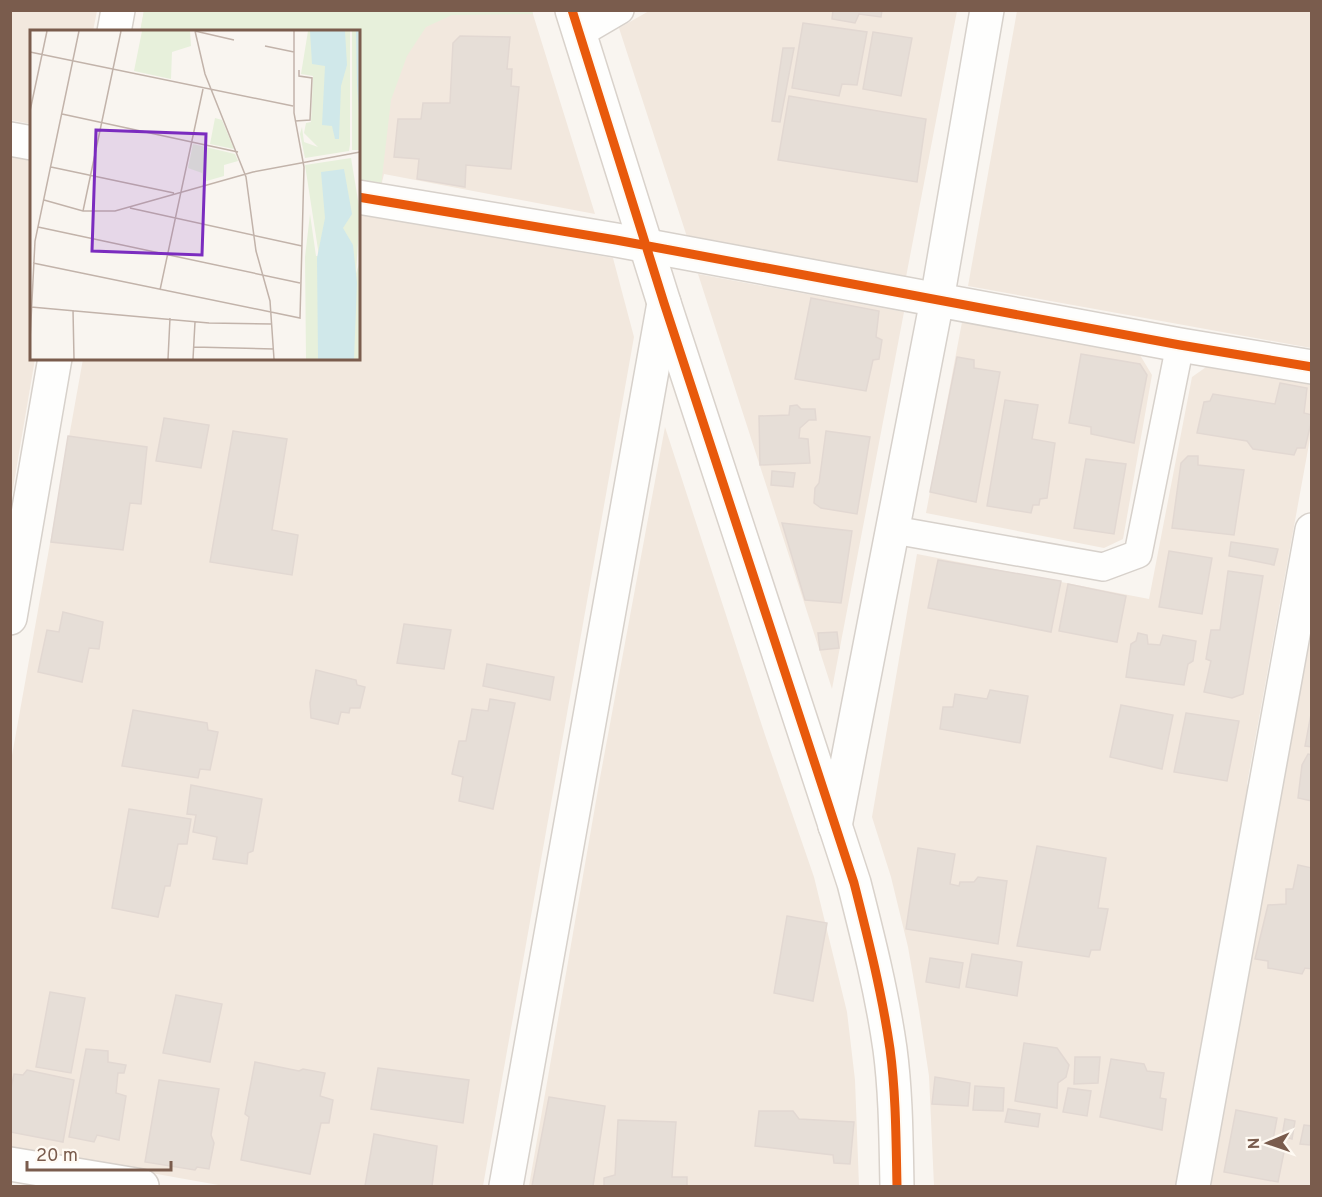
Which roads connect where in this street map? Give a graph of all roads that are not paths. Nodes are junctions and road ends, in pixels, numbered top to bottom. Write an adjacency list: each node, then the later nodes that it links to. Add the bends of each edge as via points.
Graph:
1 (118, 10): 5 (street)
2 (620, 10): 4 (lane)
3 (987, 10): 10 (street)
4 (575, 22): 9 (street)
5 (114, 30)
6 (10, 139): 7 (street)
7 (30, 142)
8 (360, 197): 9 (street)
9 (646, 245): 10 (street); 11 (street)
10 (937, 300): 12 (street); 15 (street)
11 (664, 303): 18 (street); 21 (street)
12 (1180, 345): 14 (street); 15 (lane, via 1138,554 1103,567)
13 (56, 360): 17 (street)
14 (1311, 367)
15 (894, 530): 18 (street)
16 (1311, 530): 23 (street)
17 (10, 618)
18 (835, 826): 22 (street, via 875,966 890,1050)
19 (10, 1164): 20 (street)
20 (142, 1186)
21 (506, 1186)
22 (897, 1186)
23 (1193, 1186)

